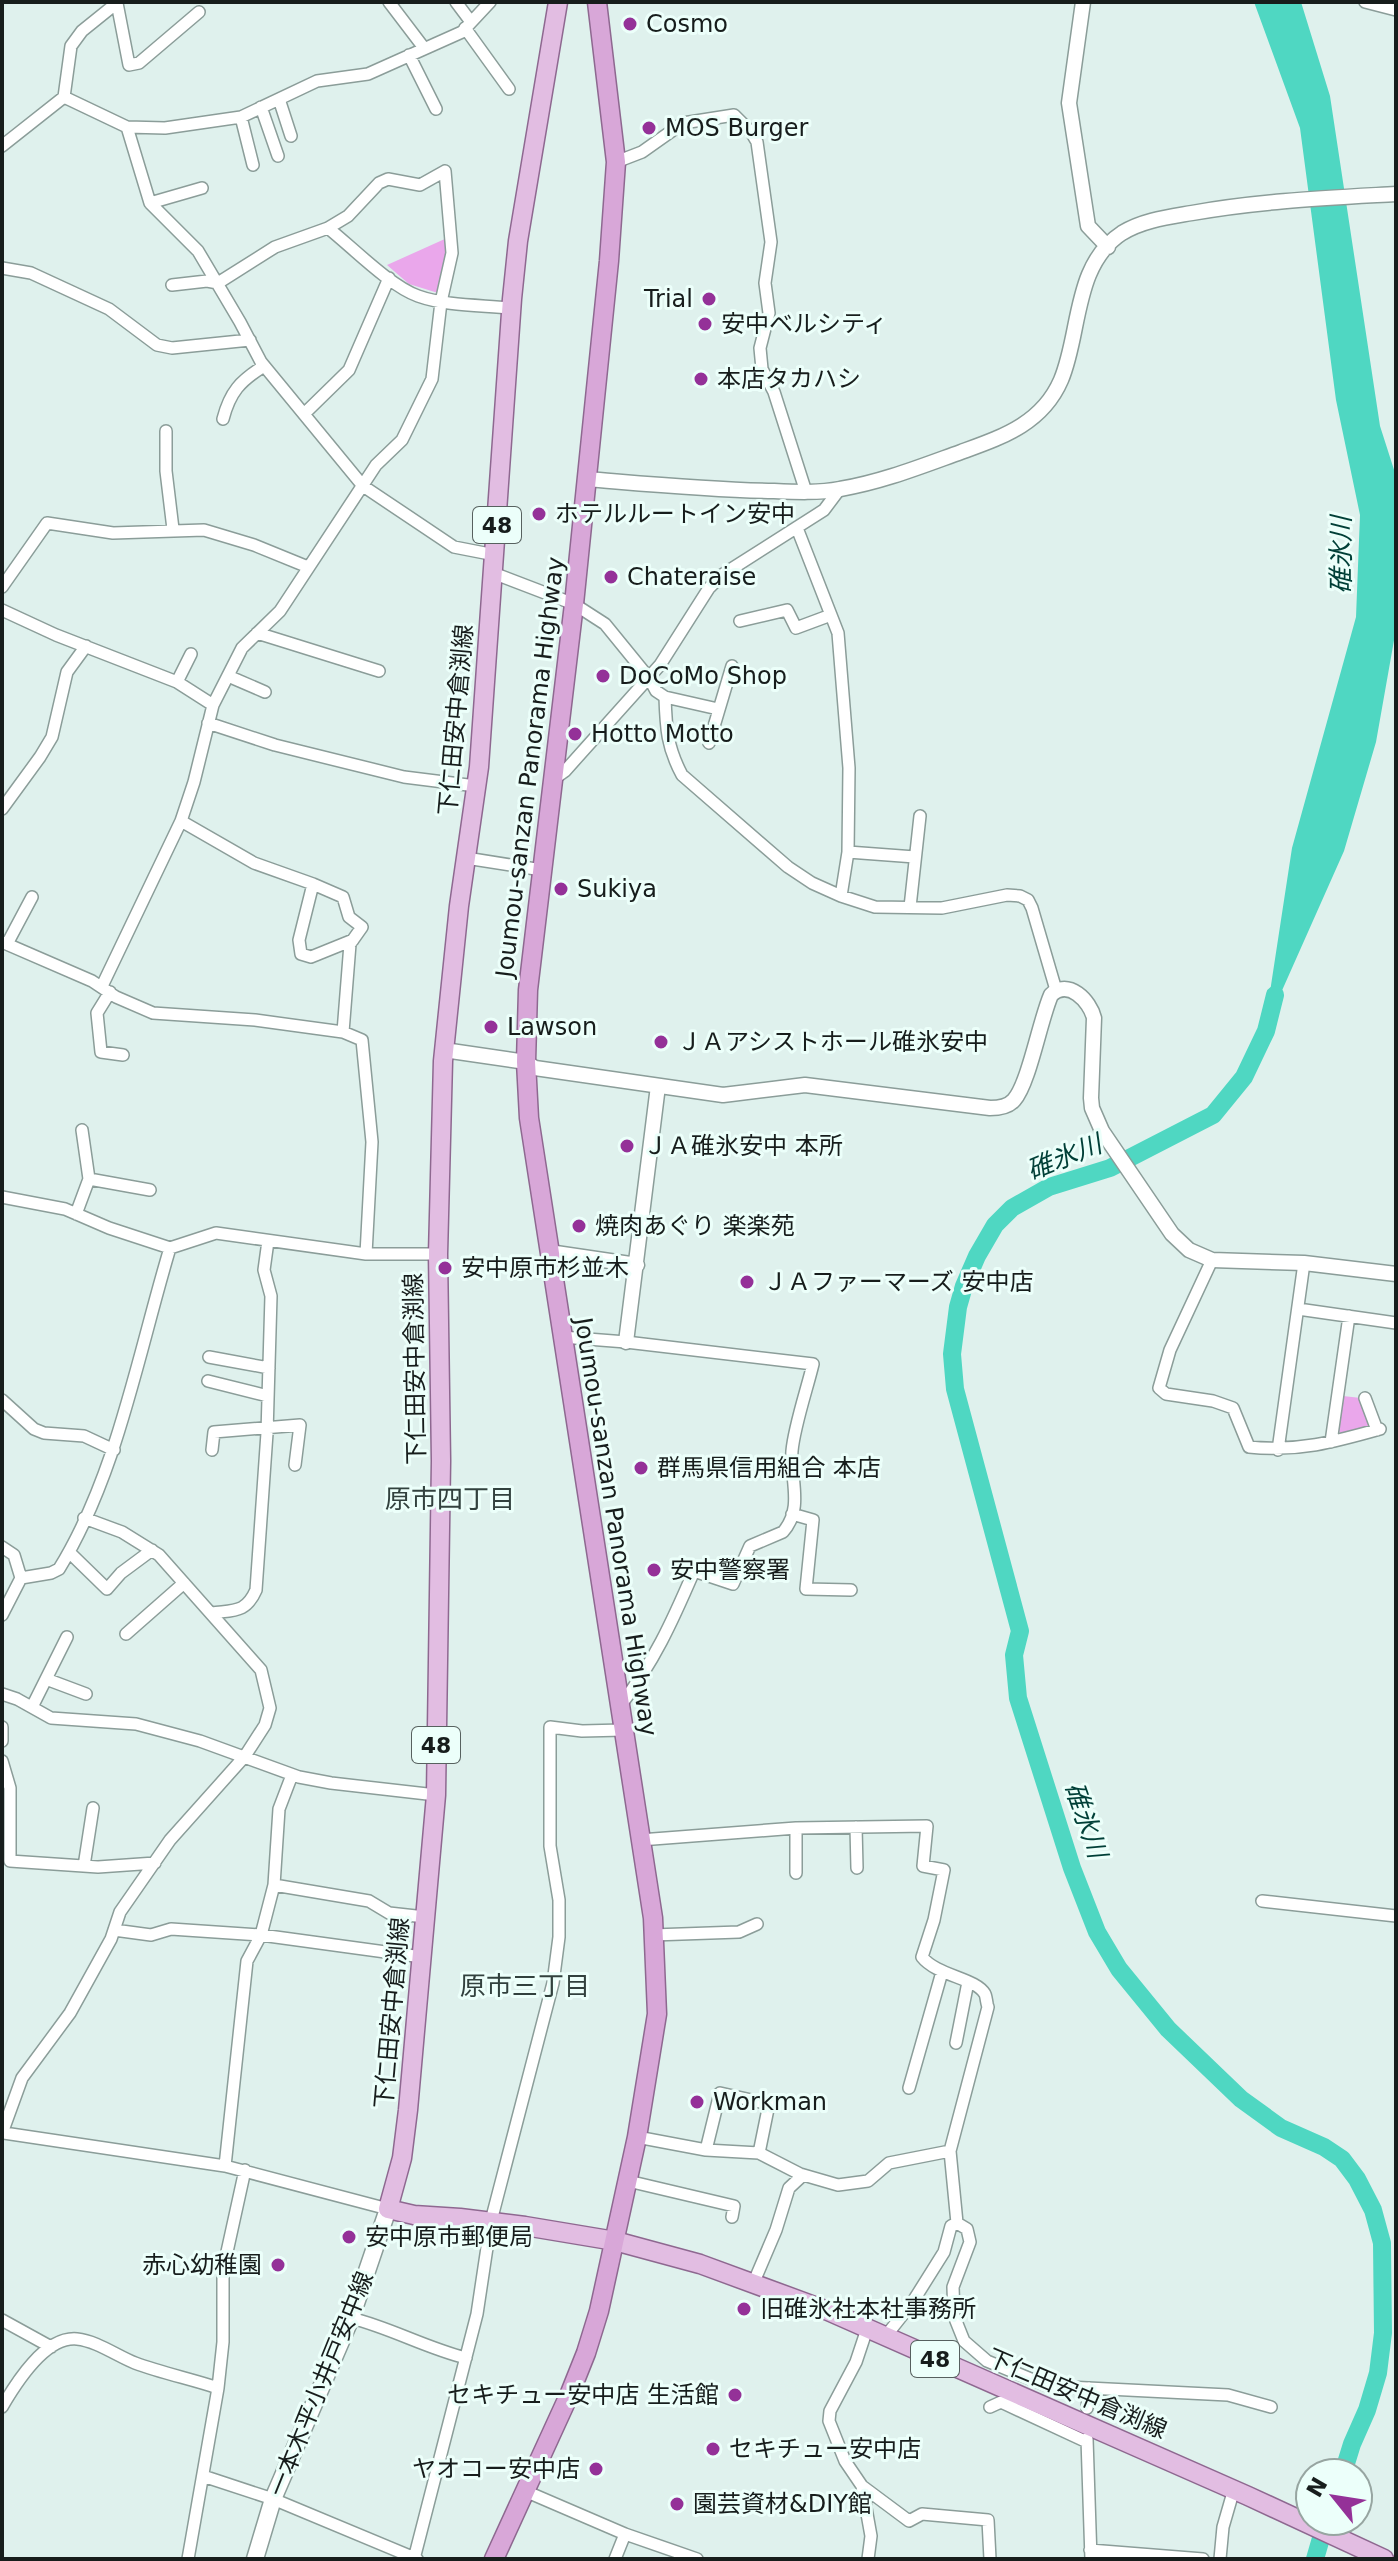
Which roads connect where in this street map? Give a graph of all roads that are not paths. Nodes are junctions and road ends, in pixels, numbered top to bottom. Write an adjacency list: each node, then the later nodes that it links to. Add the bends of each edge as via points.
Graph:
1 (117, 2): 10 (street, via 129,65 139,63); 15 (street, via 71,46)
2 (389, 2): 12 (street)
3 (456, 2): 11 (street)
4 (490, 2): 11 (street)
5 (558, 2): 36 (main road, 下仁田安中倉渕線 / 48)
6 (597, 2): 24 (highway, Joumou-sanzan Panorama Highway)
7 (1083, 2): 30 (street, via 1069,103 1088,226)
8 (1365, 2): 9 (street)
9 (1396, 10)
10 (199, 12)
11 (468, 25): 12 (street); 14 (street)
12 (424, 48): 13 (street)
13 (409, 55): 16 (street, via 368,74 317,81); 18 (street)
14 (509, 89)
15 (64, 97): 20 (street); 22 (street)
16 (279, 99): 17 (street); 21 (street)
17 (261, 107): 19 (street); 23 (street)
18 (436, 109)
19 (241, 117): 20 (street, via 165,128); 25 (street)
20 (127, 127): 28 (street)
21 (291, 136)
22 (2, 146)
23 (278, 156)
24 (616, 162): 42 (highway, Joumou-sanzan Panorama Highway); 45 (street, via 642,152 683,123 734,115 757,142 771,242 762,369)
25 (253, 165)
26 (202, 188): 28 (street)
27 (1396, 194): 30 (street, via 1287,200 1163,218 1121,234)
28 (150, 203): 33 (street, via 198,251)
29 (328, 228): 32 (street); 33 (street, via 275,247); 35 (street, via 348,216 379,183 399,179 420,185 445,171 452,253)
30 (1108, 247): 44 (street, via 1082,293 1061,381 1024,426 902,473)
31 (2, 268): 37 (street, via 31,273 109,309 157,345)
32 (389, 278): 35 (street); 39 (street, via 349,370)
33 (218, 283): 34 (street); 37 (street)
34 (172, 285)
35 (441, 302): 36 (street); 43 (street, via 432,379 402,440)
36 (511, 308): 48 (main road, 下仁田安中倉渕線 / 48)
37 (250, 340): 38 (street)
38 (264, 366): 39 (street); 40 (street, via 241,381)
39 (304, 414): 43 (street)
40 (223, 419)
41 (166, 431): 47 (street)
42 (587, 479): 45 (street); 51 (highway, Joumou-sanzan Panorama Highway)
43 (363, 486): 48 (street, via 454,547); 49 (street)
44 (839, 490): 45 (street); 46 (street, via 824,510)
45 (806, 492)
46 (797, 528): 53 (street); 61 (street, via 709,588)
47 (173, 529): 49 (street, via 204,530); 50 (street, via 113,533 47,523)
48 (494, 564): 51 (street); 70 (main road, 下仁田安中倉渕線 / 48)
49 (308, 567): 55 (street, via 280,611)
50 (2, 587)
51 (574, 604): 61 (street, via 605,624); 69 (highway, Joumou-sanzan Panorama Highway)
52 (2, 610): 56 (street)
53 (831, 615): 54 (street, via 796,628 787,610); 74 (street, via 838,633 849,768)
54 (740, 621)
55 (257, 633): 59 (street); 60 (street, via 242,648)
56 (86, 646): 62 (street); 71 (street, via 67,672 52,737)
57 (191, 654): 62 (street)
58 (732, 666): 66 (street)
59 (379, 671)
60 (228, 676): 63 (street); 65 (street)
61 (649, 678): 64 (street); 69 (street)
62 (177, 682): 65 (street)
63 (265, 692)
64 (665, 697): 66 (street); 79 (street, via 667,738 682,775 788,867)
65 (213, 705): 67 (street)
66 (718, 709): 68 (street)
67 (208, 723): 70 (street, via 404,777); 73 (street)
68 (709, 743)
69 (551, 781): 77 (highway, Joumou-sanzan Panorama Highway)
70 (476, 786): 76 (main road, 下仁田安中倉渕線 / 48)
71 (2, 809)
72 (920, 816): 75 (street)
73 (181, 821): 78 (street, via 254,863); 84 (street)
74 (848, 852): 75 (street); 79 (street)
75 (915, 857): 81 (street)
76 (466, 858): 77 (street); 87 (main road, 下仁田安中倉渕線 / 48)
77 (542, 870): 89 (highway, Joumou-sanzan Panorama Highway)
78 (313, 884): 82 (street, via 343,897 349,917 362,927); 82 (street, via 299,940 301,954 311,957)
79 (841, 896): 81 (street, via 875,907)
80 (32, 897): 83 (street)
81 (910, 907): 85 (street, via 942,908 1007,895 1028,900)
82 (353, 940): 86 (street)
83 (4, 943): 84 (street)
84 (106, 989): 86 (street, via 153,1013); 88 (street, via 97,1013 101,1052)
85 (1056, 990): 90 (street, via 1022,1088 1013,1103 1002,1107 805,1085 723,1095); 101 (street, via 1074,992 1091,1006 1091,1098 1102,1131 1172,1234 1189,1250)
86 (343, 1032): 99 (street, via 362,1040 372,1142)
87 (444, 1050): 89 (street); 100 (main road, 下仁田安中倉渕線 / 48)
88 (123, 1055)
89 (526, 1062): 90 (street, via 535,1068); 98 (highway, Joumou-sanzan Panorama Highway)
90 (658, 1086): 103 (street)
91 (82, 1130): 92 (street)
92 (89, 1179): 93 (street); 95 (street)
93 (150, 1190)
94 (2, 1197): 95 (street)
95 (76, 1214): 97 (street)
96 (268, 1241): 97 (street, via 216,1233); 99 (street); 111 (street, via 264,1270 271,1296)
97 (170, 1248): 118 (street)
98 (549, 1252): 103 (street); 108 (highway, Joumou-sanzan Panorama Highway)
99 (366, 1254): 100 (street)
100 (438, 1254): 145 (main road, 下仁田安中倉渕線 / 48)
101 (1212, 1260): 102 (street); 120 (street, via 1170,1350 1159,1388 1233,1408 1249,1447)
102 (1304, 1263): 104 (street); 105 (street)
103 (637, 1265): 109 (street)
104 (1396, 1274)
105 (1298, 1309): 106 (street); 120 (street)
106 (1349, 1316): 107 (street); 117 (street)
107 (1396, 1323)
108 (562, 1337): 109 (street); 137 (highway, Joumou-sanzan Panorama Highway)
109 (626, 1342): 122 (street, via 813,1364 792,1451)
110 (209, 1357): 111 (street)
111 (269, 1368): 113 (street)
112 (208, 1381): 113 (street)
113 (268, 1396): 116 (street)
114 (1365, 1398): 117 (street, via 1379,1430)
115 (2, 1400): 118 (street, via 34,1429 84,1436)
116 (267, 1428): 119 (street, via 214,1432); 121 (street, via 300,1425); 131 (street, via 256,1590 243,1608)
117 (1331, 1442): 120 (street)
118 (114, 1450): 123 (street)
119 (212, 1450)
120 (1278, 1450)
121 (295, 1465)
122 (792, 1514): 129 (street, via 813,1520 806,1589); 137 (street, via 783,1532 750,1546 733,1584 694,1571 668,1632)
123 (84, 1518): 125 (street); 126 (street)
124 (2, 1547): 127 (street, via 14,1555)
125 (152, 1550): 126 (street, via 107,1589); 128 (street)
126 (69, 1552): 127 (street, via 59,1569)
127 (21, 1578): 130 (street)
128 (184, 1583): 131 (street); 132 (street)
129 (851, 1590)
130 (3, 1610)
131 (212, 1613): 142 (street, via 261,1670 267,1690 270,1708 265,1725)
132 (126, 1634)
133 (67, 1637): 134 (street)
134 (46, 1679): 136 (street); 138 (street)
135 (2, 1694): 138 (street)
136 (86, 1694)
137 (620, 1706): 140 (highway, Joumou-sanzan Panorama Highway)
138 (32, 1707): 142 (street, via 51,1718 136,1724)
139 (2, 1727): 141 (street)
140 (623, 1730): 149 (highway, Joumou-sanzan Panorama Highway); 178 (street, via 550,1727 550,1846 559,1937 553,1983)
141 (2, 1741)
142 (245, 1756): 144 (street); 150 (street)
143 (2, 1761): 151 (street, via 10,1788 10,1861)
144 (292, 1775): 145 (street); 154 (street, via 279,1809)
145 (436, 1795): 157 (main road, 下仁田安中倉渕線 / 48)
146 (93, 1808): 151 (street)
147 (856, 1827): 148 (street); 152 (street); 163 (street, via 927,1826 923,1866 944,1870 922,1957)
148 (796, 1828): 149 (street); 153 (street)
149 (640, 1840): 161 (highway, Joumou-sanzan Panorama Highway)
150 (155, 1863): 151 (street); 159 (street, via 120,1912)
151 (84, 1866)
152 (857, 1868)
153 (796, 1873)
154 (274, 1885): 157 (street, via 369,1901 389,1913); 160 (street)
155 (1262, 1901): 156 (street)
156 (1396, 1916)
157 (425, 1917): 162 (main road, 下仁田安中倉渕線 / 48)
158 (757, 1924): 161 (street, via 739,1932)
159 (114, 1930): 160 (street); 167 (street, via 70,2013 22,2078)
160 (261, 1935): 162 (street); 172 (street, via 247,1961)
161 (653, 1935): 168 (highway, Joumou-sanzan Panorama Highway, via 657,2014)
162 (422, 1957): 176 (main road, 下仁田安中倉渕線 / 48, via 402,2158)
163 (942, 1972): 164 (street); 166 (street)
164 (968, 1982): 165 (street); 170 (street, via 986,1994 988,2007)
165 (956, 2043)
166 (909, 2088)
167 (3, 2133): 172 (street)
168 (637, 2137): 169 (street); 175 (highway, Joumou-sanzan Panorama Highway)
169 (706, 2150): 171 (street); 171 (street, via 720,2093 769,2104)
170 (950, 2151): 174 (street, via 889,2163 868,2181 838,2185); 179 (street)
171 (759, 2153): 174 (street)
172 (225, 2166): 173 (street)
173 (245, 2170): 176 (street); 188 (street, via 223,2270)
174 (803, 2175): 181 (street, via 789,2188)
175 (628, 2181): 177 (street, via 734,2206); 180 (highway, Joumou-sanzan Panorama Highway)
176 (388, 2209): 178 (main road, 下仁田安中倉渕線 / 48); 182 (main road, 一本木平小井戸安中線)
177 (732, 2217)
178 (491, 2221): 180 (main road, 下仁田安中倉渕線 / 48); 187 (street)
179 (957, 2223): 185 (street, via 912,2303); 189 (street, via 967,2229 970,2242 953,2287 954,2316 964,2341 1006,2375 1048,2386)
180 (615, 2241): 181 (main road, 下仁田安中倉渕線 / 48); 196 (highway, Joumou-sanzan Panorama Highway, via 586,2353)
181 (753, 2284): 184 (main road, 下仁田安中倉渕線 / 48)
182 (351, 2318): 187 (street); 198 (main road, 一本木平小井戸安中線)
183 (2, 2320): 186 (street)
184 (867, 2329): 185 (main road, 下仁田安中倉渕線 / 48); 195 (street, via 829,2421)
185 (885, 2337): 197 (main road, 下仁田安中倉渕線 / 48)
186 (51, 2347): 188 (street, via 78,2339); 191 (street, via 20,2378)
187 (466, 2358): 203 (street)
188 (218, 2388): 194 (street)
189 (1089, 2388): 192 (street, via 1228,2395); 193 (street)
190 (993, 2401): 200 (street, via 1087,2440)
191 (2, 2407)
192 (1271, 2407)
193 (1087, 2408)
194 (203, 2476): 198 (street); 201 (street)
195 (862, 2486): 207 (street, via 871,2536); 208 (street, via 909,2521 922,2514 988,2520)
196 (525, 2491): 199 (street); 204 (highway, Joumou-sanzan Panorama Highway)
197 (1241, 2492): 210 (street, via 1223,2527); 211 (main road, 48)
198 (273, 2499): 202 (main road, 一本木平小井戸安中線); 203 (street)
199 (625, 2534): 205 (street); 206 (street)
200 (1091, 2554): 209 (street)
201 (188, 2559)
202 (255, 2559)
203 (415, 2559)
204 (494, 2559)
205 (615, 2559)
206 (697, 2559)
207 (868, 2559)
208 (990, 2559)
209 (1203, 2559)
210 (1220, 2559)
211 (1384, 2559)

